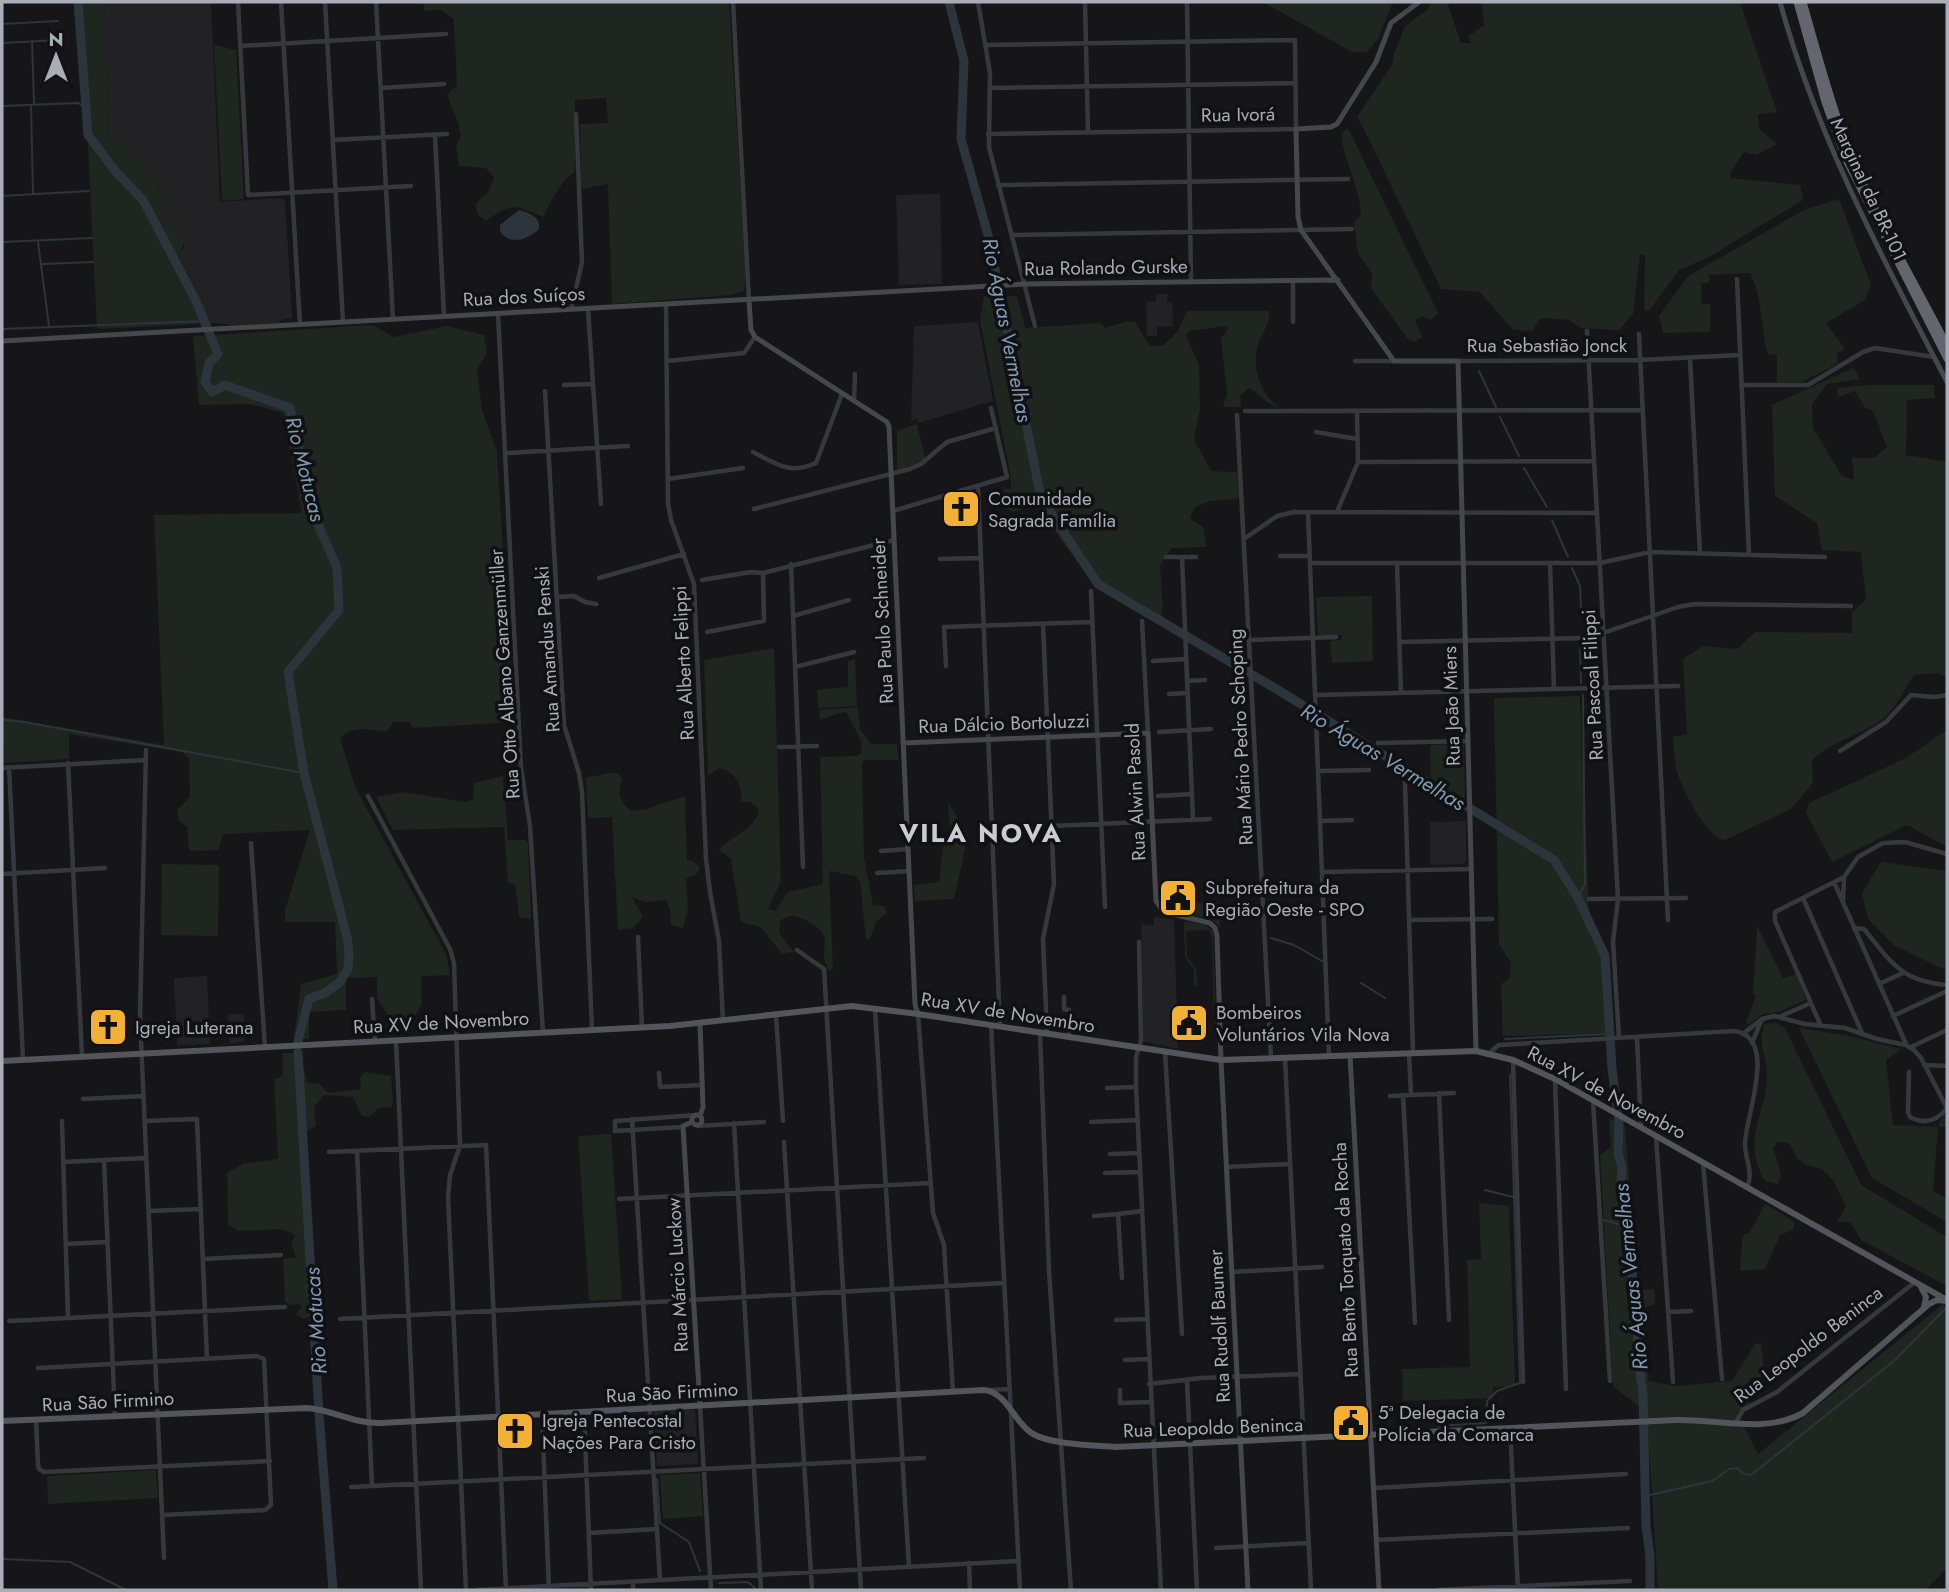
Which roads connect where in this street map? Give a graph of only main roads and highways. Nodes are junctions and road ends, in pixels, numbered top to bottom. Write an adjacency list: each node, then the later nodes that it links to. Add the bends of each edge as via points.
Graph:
1 (1797, 2): 4 (highway, via 1845,158)
2 (1803, 2): 3 (highway, via 1851,155)
3 (1947, 345)
4 (1947, 359)
5 (2, 1060): 6 (main road, Rua XV de Novembro, via 642,1028 844,1006 1221,1060 1476,1051 1513,1060 1555,1079)
6 (1916, 1282): 7 (main road, Rua XV de Novembro); 8 (main road, via 1925,1294)
7 (1947, 1300): 8 (main road, via 1937,1300)
8 (1923, 1309): 10 (main road, Rua Leopoldo Beninca, via 1803,1413 1776,1423 1691,1419 1153,1447 1061,1441)
9 (2, 1421): 10 (main road, Rua São Firmino, via 313,1408 370,1423 413,1422 984,1390 998,1395)
10 (1022, 1432)

